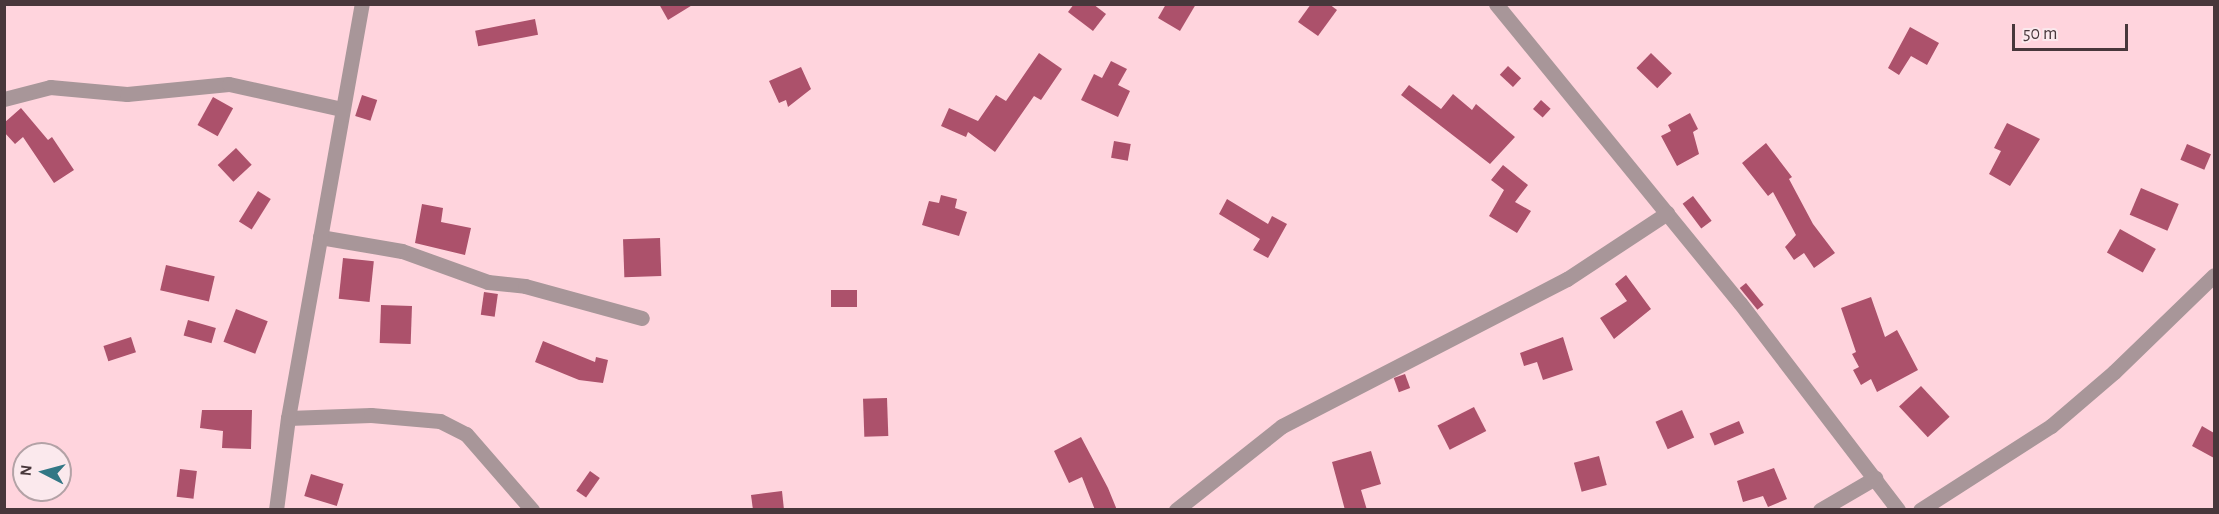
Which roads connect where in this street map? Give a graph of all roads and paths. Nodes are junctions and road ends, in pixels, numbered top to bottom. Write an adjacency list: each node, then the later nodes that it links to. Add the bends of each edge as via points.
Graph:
1 (362, 4): 4 (street)
2 (1496, 4): 5 (street)
3 (4, 99): 4 (street, via 50,87 127,94 229,84)
4 (342, 109): 6 (street)
5 (1667, 213): 10 (street); 13 (street, via 1567,279 1282,426)
6 (320, 237): 8 (street, via 402,251 488,282 525,286); 9 (street)
7 (2214, 275): 16 (street, via 2114,372 2050,426)
8 (642, 318)
9 (288, 418): 11 (street); 12 (street, via 371,414 440,421 466,434)
10 (1875, 478): 14 (street); 15 (street)
11 (276, 510)
12 (532, 510)
13 (1176, 510)
14 (1820, 510)
15 (1898, 510)
16 (1920, 510)

